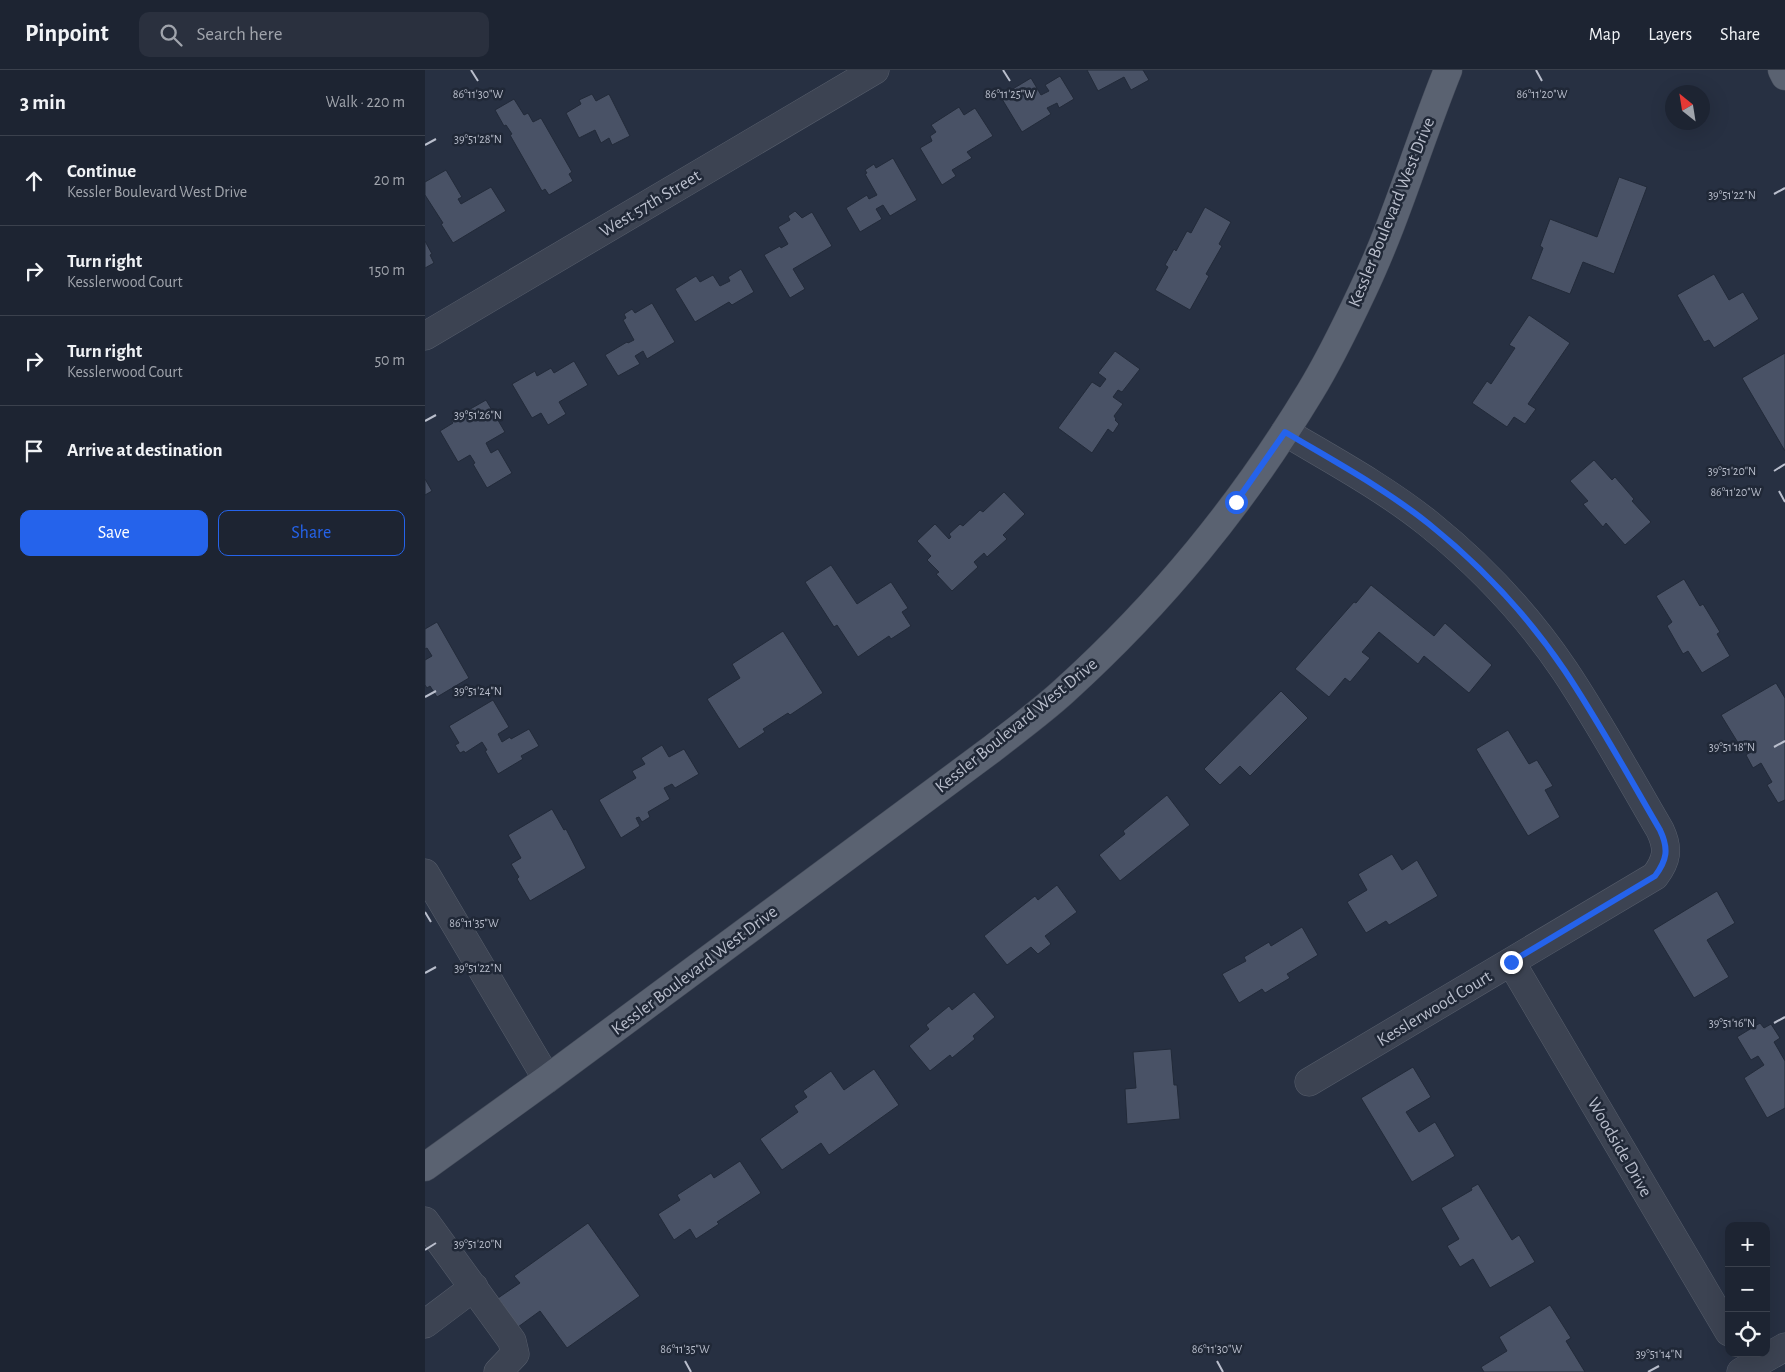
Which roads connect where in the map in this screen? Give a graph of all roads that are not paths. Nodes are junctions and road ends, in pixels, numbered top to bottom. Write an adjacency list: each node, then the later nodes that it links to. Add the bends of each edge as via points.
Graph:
1 (1448, 70): 6 (main road, Kessler Boulevard West Drive, via 1363,290 1311,391)
2 (1782, 70): 4 (main road)
3 (872, 71): 5 (street, West 57th Street)
4 (1785, 76)
5 (425, 336)
6 (1285, 432): 8 (street, Kesslerwood Court, via 1403,504 1439,532 1488,578 1531,625 1565,670 1665,839 1664,864 1655,876); 9 (main road, Kessler Boulevard West Drive, via 1183,570 1155,602 1063,691 992,749)
7 (425, 873): 9 (street)
8 (1511, 962): 10 (street, Kesslerwood Court); 15 (street, Woodside Drive)
9 (547, 1079): 11 (main road, Kessler Boulevard West Drive)
10 (1309, 1082)
11 (425, 1167)
12 (425, 1221): 13 (street)
13 (474, 1287): 14 (street); 18 (street, via 511,1341 515,1354)
14 (425, 1324)
15 (1725, 1325)
16 (1785, 1347): 17 (street)
17 (1746, 1366)
18 (497, 1372)

